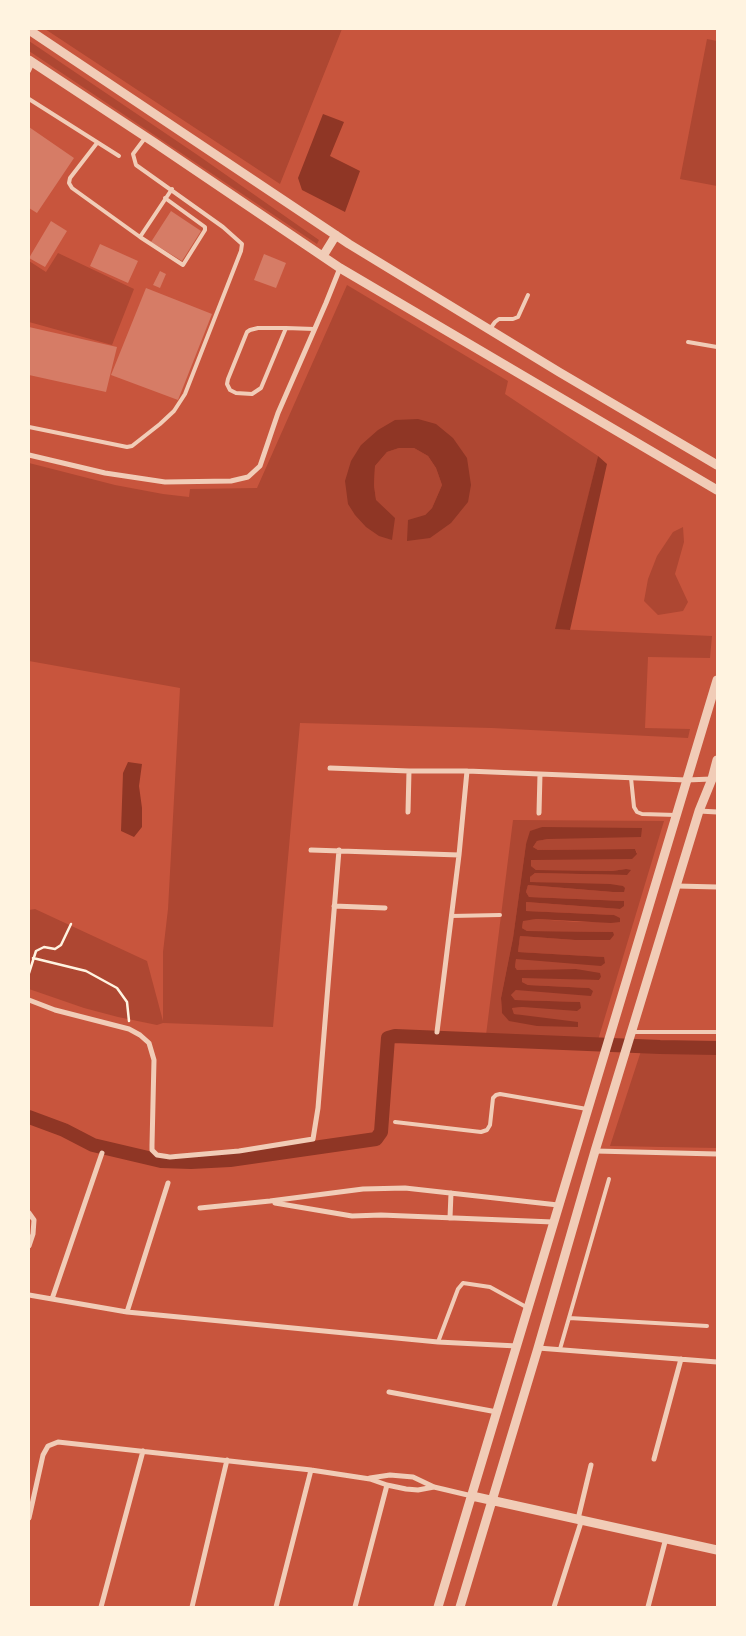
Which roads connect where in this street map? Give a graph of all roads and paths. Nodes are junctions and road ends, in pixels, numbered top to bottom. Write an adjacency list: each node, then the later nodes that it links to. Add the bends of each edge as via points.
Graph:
1 (29, 30): 10 (street)
2 (31, 61): 3 (lane); 5 (street)
3 (29, 71)
4 (29, 100): 6 (lane)
5 (146, 137): 8 (lane, via 133,154 136,165); 12 (street)
6 (97, 143): 7 (lane); 11 (lane, via 70,178 69,184)
7 (119, 156)
8 (172, 189): 9 (lane); 20 (lane, via 242,244 185,394 174,411 132,446)
9 (165, 198): 11 (lane); 11 (lane, via 205,227 185,264 180,265)
10 (336, 235): 12 (street); 17 (street)
11 (140, 238)
12 (323, 256): 13 (street)
13 (340, 268): 16 (street); 23 (street)
14 (528, 294): 17 (lane, via 518,317 499,319)
15 (286, 328): 15 (lane, via 258,328 248,332 228,379 230,390 252,394 261,388); 16 (lane)
16 (314, 328): 21 (street, via 260,466 248,477 231,482 165,482 106,473)
17 (490, 330): 22 (street)
18 (688, 342): 19 (lane)
19 (717, 347)
20 (29, 427)
21 (29, 454)
22 (717, 463)
23 (693, 476): 24 (street); 25 (street)
24 (717, 490)
25 (717, 496)
26 (717, 680): 27 (street)
27 (707, 712): 28 (street); 36 (street)
28 (717, 714)
29 (717, 760): 35 (street)
30 (330, 768): 31 (street)
31 (409, 771): 32 (street); 38 (street)
32 (467, 771): 33 (street); 44 (street)
33 (540, 774): 34 (street); 40 (street)
34 (631, 778): 36 (street); 41 (lane, via 637,812)
35 (712, 779): 36 (street); 37 (street)
36 (686, 780): 41 (street)
37 (699, 811): 39 (street); 45 (street)
38 (408, 812)
39 (717, 812)
40 (539, 813)
41 (676, 815): 59 (street)
42 (312, 850): 43 (street)
43 (339, 850): 44 (street); 47 (street)
44 (459, 855): 50 (street)
45 (677, 886): 46 (street); 57 (street)
46 (717, 887)
47 (334, 906): 48 (street); 55 (street, via 313,1139 239,1151 170,1157 157,1155 152,1150 154,1060 149,1043)
48 (385, 908)
49 (500, 915): 50 (lane)
50 (451, 916): 56 (street)
51 (71, 924): 52 (path, via 61,945 55,949 40,948)
52 (33, 958): 53 (path); 55 (path, via 86,971 117,988 127,1002)
53 (29, 973)
54 (29, 1000): 55 (street)
55 (129, 1029)
56 (437, 1032)
57 (631, 1032): 58 (lane); 61 (street)
58 (717, 1032)
59 (587, 1109): 60 (lane, via 500,1094 493,1098 490,1125 481,1132); 68 (street)
60 (395, 1122)
61 (595, 1151): 63 (street); 82 (street)
62 (102, 1153): 75 (street)
63 (717, 1154)
64 (609, 1179): 78 (lane)
65 (168, 1183): 77 (street)
66 (450, 1193): 67 (street, via 405,1188 362,1189); 68 (street); 71 (street)
67 (270, 1202): 69 (street); 71 (street, via 352,1216)
68 (558, 1205): 72 (street)
69 (200, 1208)
70 (29, 1213): 73 (street, via 34,1220)
71 (450, 1218): 72 (street)
72 (553, 1222): 76 (street)
73 (29, 1246)
74 (29, 1295): 75 (street)
75 (52, 1299): 77 (street)
76 (528, 1308): 80 (lane, via 490,1287 463,1283); 81 (street)
77 (127, 1312): 80 (street)
78 (569, 1318): 79 (lane); 83 (lane)
79 (707, 1326)
80 (438, 1342): 81 (street)
81 (517, 1346): 87 (street)
82 (538, 1348): 83 (street); 97 (street)
83 (560, 1350): 84 (street)
84 (681, 1359): 85 (street); 89 (street)
85 (717, 1362)
86 (389, 1392): 87 (street)
87 (497, 1412): 96 (street)
88 (143, 1451): 90 (street); 98 (street, via 58,1442 48,1446 38,1472); 102 (street)
89 (654, 1459)
90 (227, 1460): 92 (street); 103 (street)
91 (591, 1465): 99 (street)
92 (311, 1470): 93 (street); 104 (street)
93 (370, 1478): 94 (street); 95 (street, via 390,1475 413,1477)
94 (387, 1486): 95 (street, via 418,1490); 105 (street)
95 (434, 1487): 96 (street)
96 (472, 1496): 97 (street); 106 (street)
97 (491, 1501): 99 (street); 107 (street)
98 (29, 1518)
99 (580, 1519): 100 (street); 108 (street)
100 (667, 1537): 101 (street); 109 (street)
101 (717, 1550)
102 (101, 1607)
103 (192, 1607)
104 (276, 1607)
105 (355, 1607)
106 (438, 1607)
107 (460, 1607)
108 (554, 1607)
109 (648, 1607)

